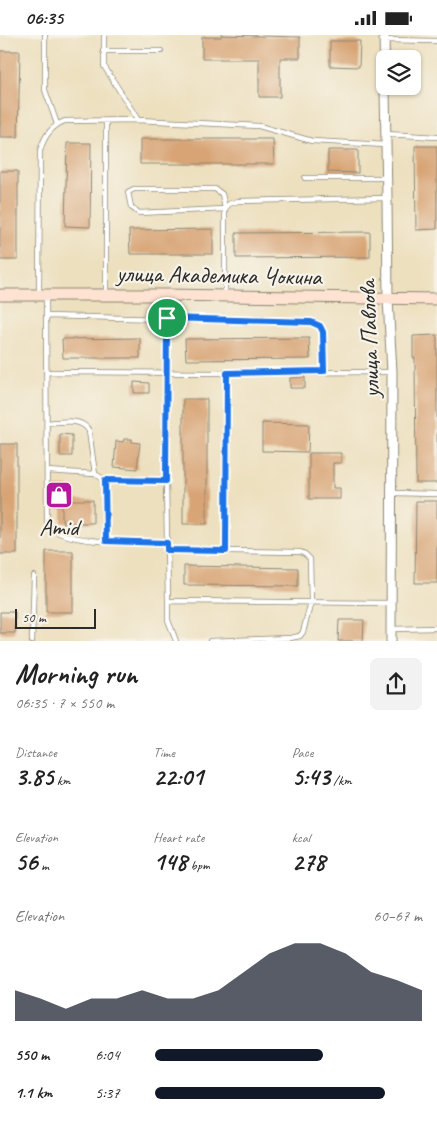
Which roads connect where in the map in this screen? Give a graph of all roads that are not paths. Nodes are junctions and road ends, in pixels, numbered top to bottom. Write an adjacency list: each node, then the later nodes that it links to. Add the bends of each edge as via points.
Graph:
1 (45, 35): 9 (lane, via 45,91)
2 (104, 35): 5 (lane)
3 (384, 38): 4 (lane); 10 (street, улица Павлова)
4 (437, 41)
5 (103, 51): 6 (lane); 7 (lane, via 105,68)
6 (161, 51)
7 (138, 120): 8 (lane); 12 (lane, via 259,126 312,141)
8 (106, 122): 9 (lane); 19 (lane)
9 (57, 123): 18 (lane, via 45,136 40,151)
10 (386, 134): 11 (lane); 12 (street, улица Павлова)
11 (437, 137)
12 (386, 145): 14 (street, улица Павлова)
13 (305, 178): 14 (lane)
14 (387, 178): 15 (street, улица Павлова)
15 (388, 198): 16 (lane, via 238,201); 22 (street, улица Павлова)
16 (225, 209): 16 (lane, via 222,194 215,189 134,189 128,193 131,207 139,213); 21 (lane)
17 (0, 295): 18 (main road, улица Академика Чокина)
18 (42, 295): 19 (main road, улица Академика Чокина); 24 (lane)
19 (106, 295): 20 (main road, улица Академика Чокина)
20 (166, 295): 21 (main road, улица Академика Чокина); 25 (lane)
21 (225, 296): 22 (main road, улица Академика Чокина)
22 (388, 299): 23 (main road, улица Академика Чокина); 28 (street, улица Павлова)
23 (437, 299)
24 (46, 316): 25 (lane); 27 (lane)
25 (167, 318): 26 (lane, via 315,323 323,332); 29 (lane)
26 (324, 371): 28 (lane); 30 (lane)
27 (47, 372): 29 (lane); 31 (lane)
28 (392, 372): 36 (street, улица Павлова)
29 (166, 373): 30 (lane); 35 (lane)
30 (227, 373): 41 (lane)
31 (47, 423): 32 (lane); 33 (lane, via 87,425)
32 (47, 471): 33 (lane); 38 (lane, via 49,528 80,538)
33 (95, 473): 34 (lane)
34 (105, 480): 35 (lane); 38 (lane)
35 (166, 481): 39 (lane)
36 (391, 493): 37 (lane); 45 (street, улица Павлова)
37 (437, 494)
38 (106, 541): 39 (lane)
39 (167, 543): 40 (lane)
40 (167, 550): 41 (lane); 43 (lane)
41 (226, 551): 44 (lane, via 305,554 311,563)
42 (34, 576): 48 (lane)
43 (168, 601): 44 (lane); 49 (lane, via 168,620)
44 (311, 602): 45 (lane); 50 (lane, via 300,636)
45 (390, 603): 47 (street, улица Павлова)
46 (437, 628): 47 (lane)
47 (390, 629): 51 (street, улица Павлова)
48 (32, 641)
49 (176, 641)
50 (210, 641)
51 (390, 641)

